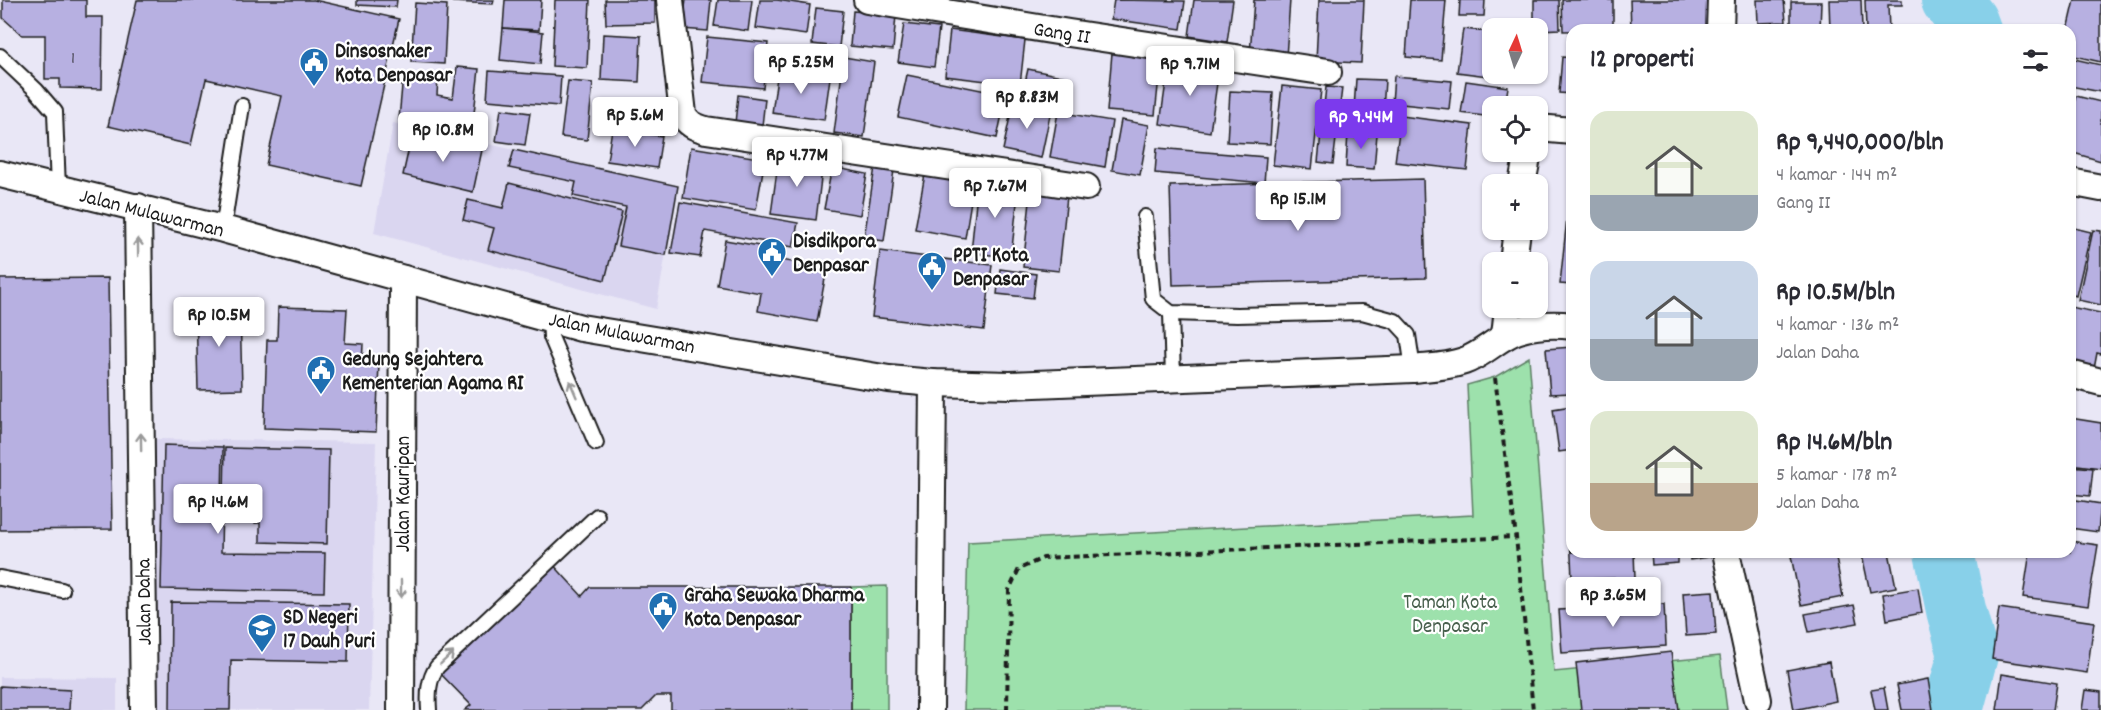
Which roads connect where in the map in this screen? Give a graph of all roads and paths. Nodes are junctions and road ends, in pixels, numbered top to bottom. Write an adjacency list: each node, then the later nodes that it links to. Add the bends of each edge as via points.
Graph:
1 (670, 0): 12 (street, via 682,114 695,126)
2 (867, 0): 6 (street, Gang II)
3 (1721, 0): 4 (street)
4 (1720, 24)
5 (0, 56): 14 (lane, via 55,112)
6 (1328, 72)
7 (242, 106): 17 (lane)
8 (1548, 129): 9 (street)
9 (1566, 130)
10 (0, 174): 14 (street, Jalan Mulawarman)
11 (2076, 183): 13 (street)
12 (1086, 187)
13 (2101, 188)
14 (58, 189): 15 (street, Jalan Mulawarman)
15 (138, 207): 17 (street, Jalan Mulawarman); 36 (street, Jalan Daha, one-way to 15)
16 (1145, 217): 19 (lane, via 1153,299)
17 (223, 229): 18 (street, Jalan Mulawarman)
18 (403, 279): 21 (street, Jalan Mulawarman); 37 (street, Jalan Kauripan, one-way to 37)
19 (1171, 313): 24 (lane, via 1362,312 1395,321 1408,335); 26 (lane)
20 (1504, 318): 23 (street)
21 (550, 319): 28 (street, Jalan Mulawarman, via 581,328 843,372); 29 (lane, one-way to 21, via 551,337)
22 (1566, 326): 23 (street, Jalan Mulawarman, via 1531,327)
23 (1496, 342): 24 (street, Jalan Mulawarman, via 1466,360); 31 (path, via 1495,377)
24 (1413, 369): 26 (street, Jalan Mulawarman)
25 (2076, 376): 27 (street)
26 (1173, 378): 28 (street, Jalan Mulawarman, via 1010,385)
27 (2101, 382)
28 (933, 383): 39 (street)
29 (596, 443)
30 (597, 516): 38 (lane, one-way to 30, via 429,686 437,667)
31 (1516, 537): 40 (path, via 1043,558 1019,569 1009,590); 41 (path)
32 (1727, 558): 35 (street)
33 (0, 578): 34 (lane)
34 (62, 590)
35 (1758, 700)
36 (144, 710)
37 (401, 710)
38 (429, 710)
39 (930, 710)
40 (1007, 710)
41 (1533, 710)

